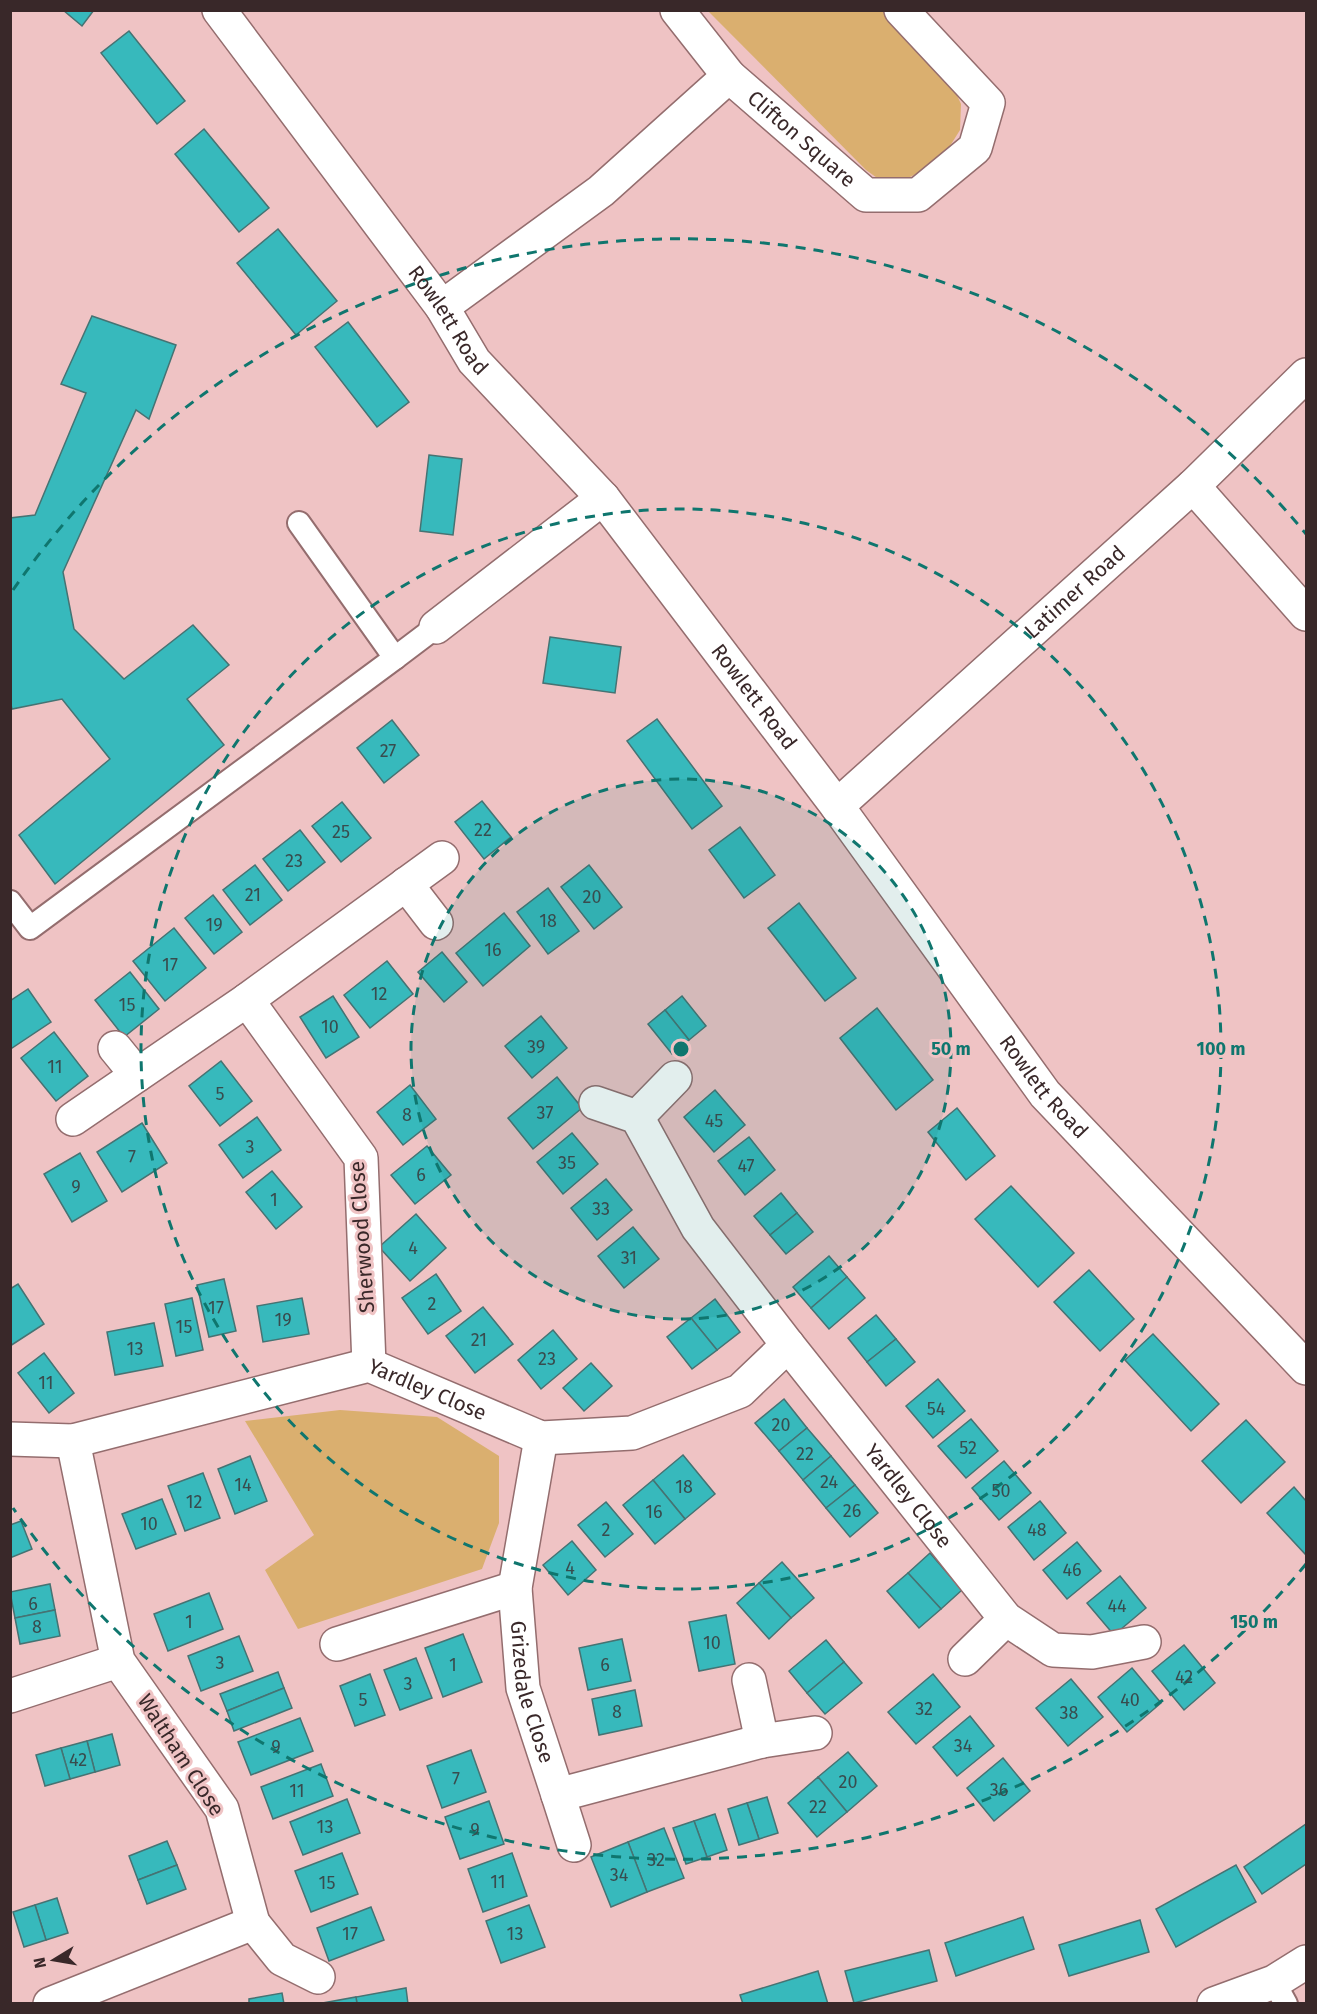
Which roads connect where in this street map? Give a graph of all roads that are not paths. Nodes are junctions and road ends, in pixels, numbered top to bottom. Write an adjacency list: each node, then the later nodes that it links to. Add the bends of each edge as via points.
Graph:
1 (219, 10): 5 (street, Rowlett Road)
2 (677, 10): 4 (street, Clifton Square)
3 (901, 10): 4 (street, Clifton Square, via 988,103 975,148 918,195 866,195)
4 (729, 76): 5 (street, Clifton Square, via 601,191)
5 (442, 307): 8 (street, Rowlett Road, via 474,361)
6 (1306, 375): 7 (street, Latimer Road)
7 (1193, 486): 10 (street); 13 (street, Latimer Road)
8 (603, 498): 11 (street); 13 (street, Rowlett Road)
9 (299, 523): 12 (lane)
10 (1306, 614)
11 (436, 627): 12 (lane)
12 (395, 658): 16 (lane, via 30,928)
13 (837, 806): 27 (street, Rowlett Road, via 1045,1094)
14 (442, 858): 15 (street)
15 (406, 884): 17 (street); 18 (street)
16 (10, 902)
17 (436, 923)
18 (247, 1000): 20 (street); 26 (street, Sherwood Close, via 361,1158)
19 (114, 1048): 20 (street)
20 (137, 1075): 24 (street)
21 (675, 1078): 23 (street)
22 (596, 1103): 23 (street)
23 (637, 1117): 25 (street, Yardley Close, via 698,1228)
24 (73, 1119)
25 (788, 1345): 28 (street, Yardley Close, via 740,1391 632,1433); 32 (street, Yardley Close)
26 (369, 1365): 28 (street, Yardley Close); 30 (street, Yardley Close)
27 (1306, 1368)
28 (541, 1438): 31 (street, Grizedale Close)
29 (10, 1439): 30 (street, Yardley Close)
30 (73, 1441): 36 (street, Waltham Close)
31 (515, 1588): 34 (street, Grizedale Close); 41 (street, Grizedale Close, via 523,1688)
32 (1006, 1619): 33 (street, Yardley Close, via 1053,1650 1092,1652); 35 (street)
33 (1144, 1642)
34 (337, 1644)
35 (965, 1659)
36 (118, 1661): 38 (street); 43 (street, Waltham Close, via 222,1809)
37 (749, 1680): 40 (street)
38 (10, 1696)
39 (815, 1733): 40 (street)
40 (762, 1741): 41 (street)
41 (558, 1795): 42 (street, Grizedale Close)
42 (574, 1845)
43 (253, 1923): 45 (street, Waltham Close, via 282,1959); 47 (street)
44 (1306, 1962): 46 (street)
45 (318, 1977)
46 (1280, 1993): 48 (street)
47 (50, 2004)
48 (1214, 2004)

